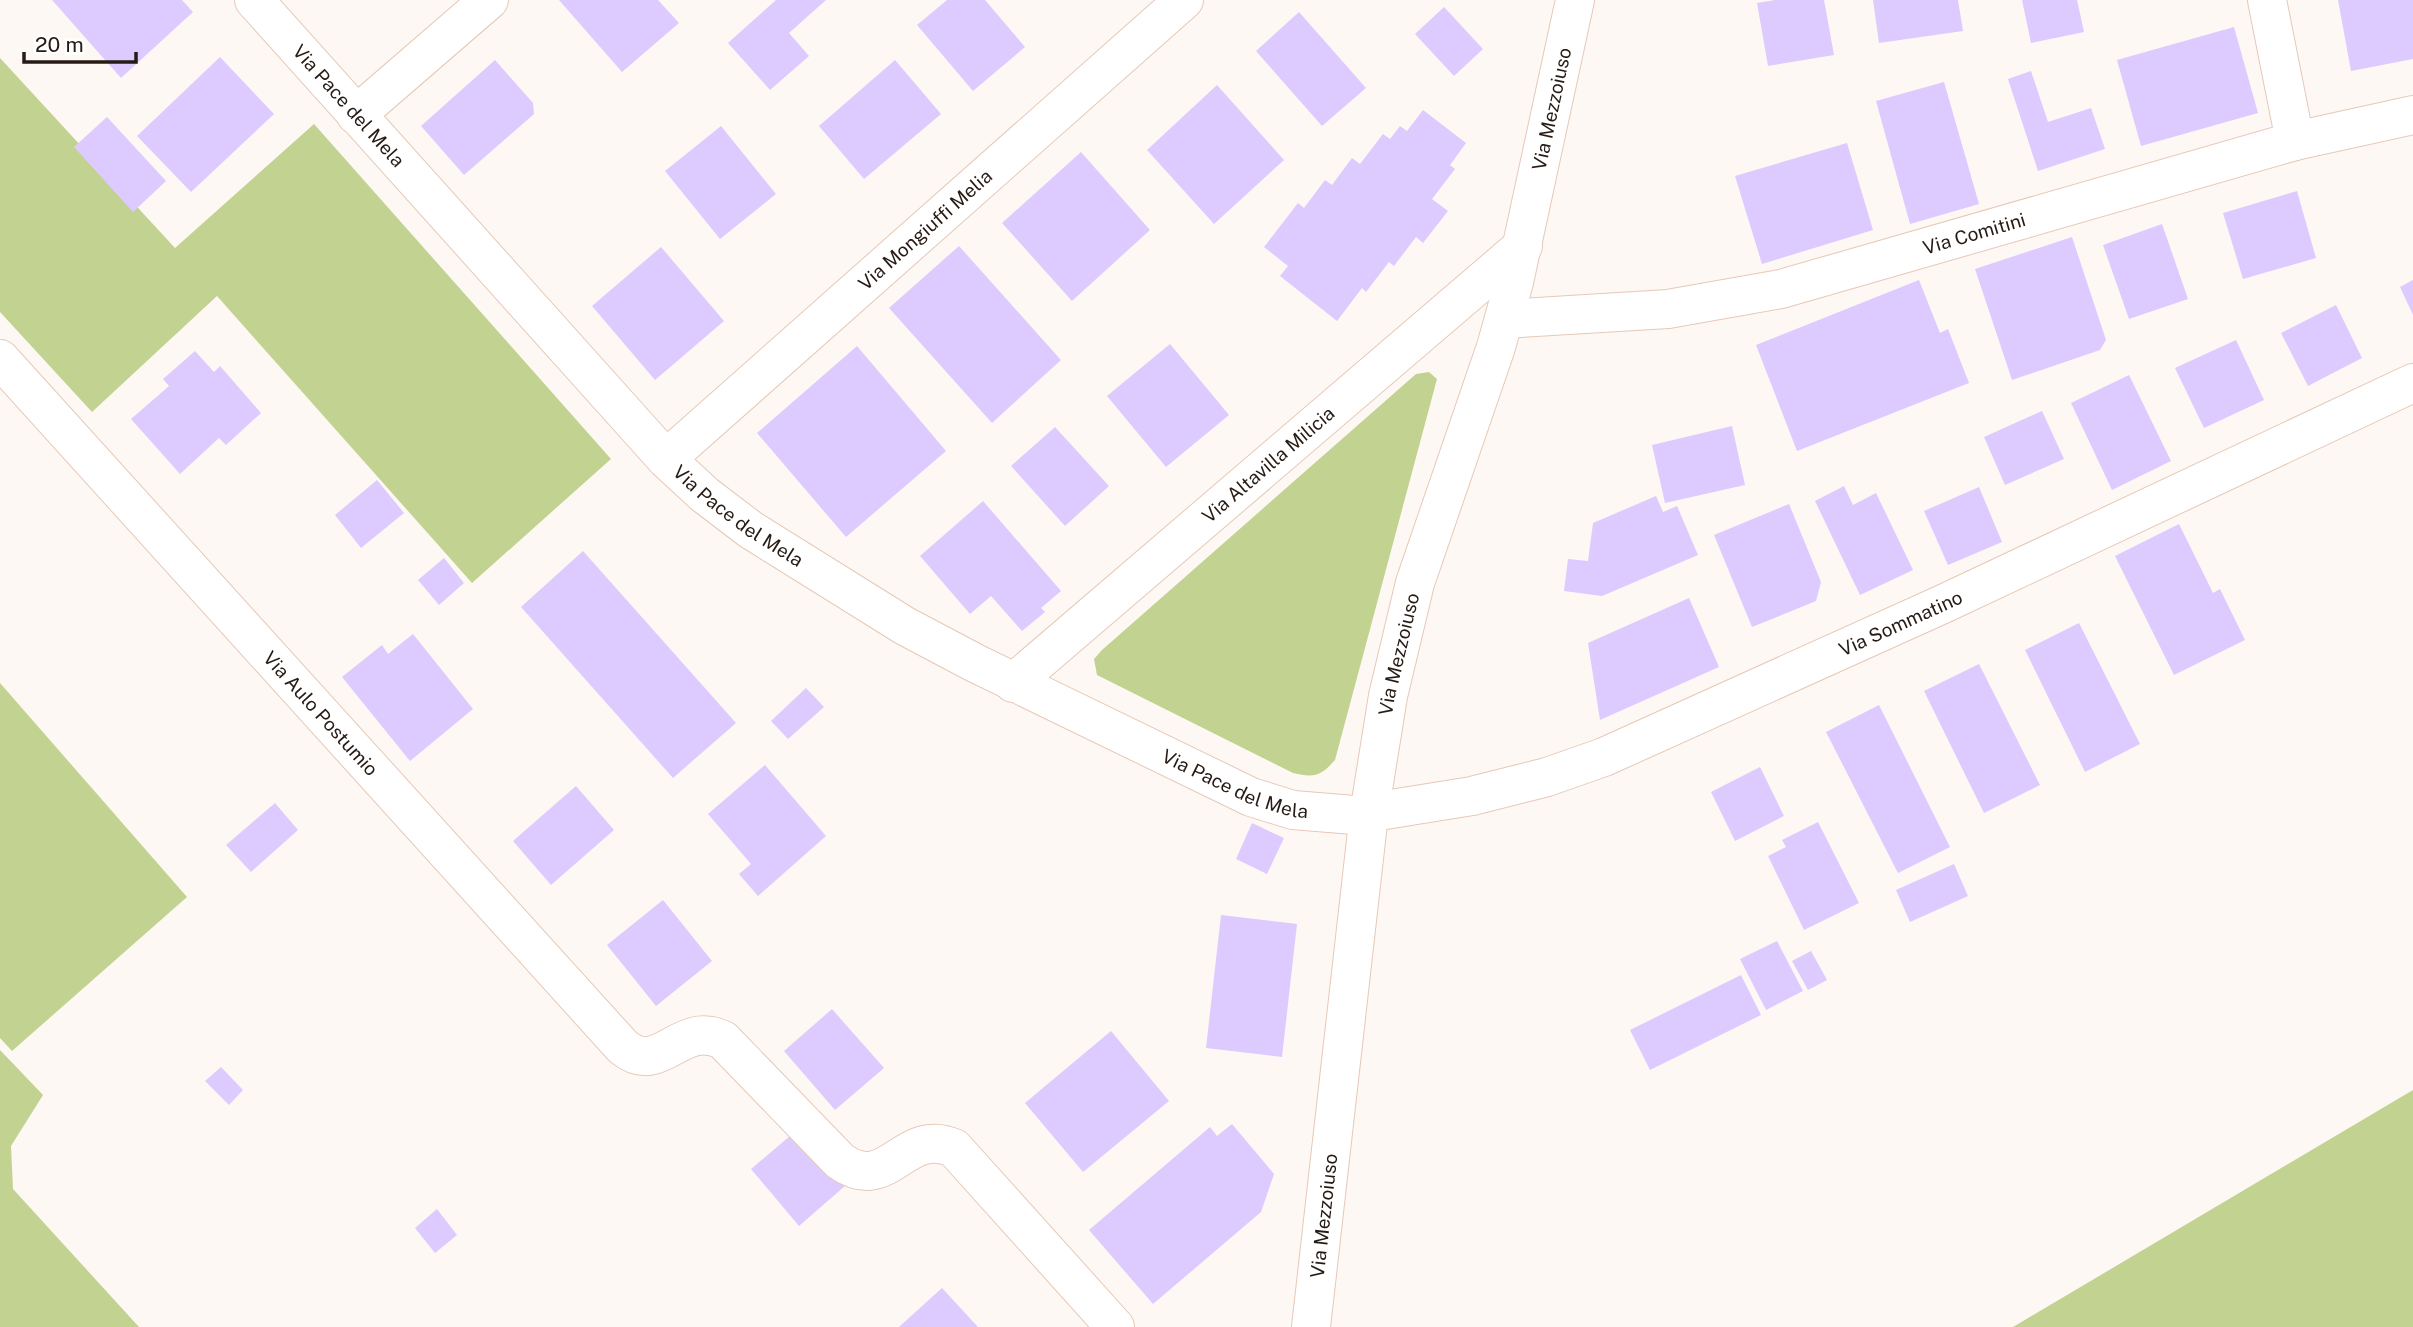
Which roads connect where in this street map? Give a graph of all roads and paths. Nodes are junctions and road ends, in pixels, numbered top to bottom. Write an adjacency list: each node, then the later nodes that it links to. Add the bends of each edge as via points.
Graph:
1 (254, 0): 6 (street, Via Pace del Mela)
2 (489, 0): 6 (street)
3 (1184, 0): 13 (street, Via Mongiuffi Melia)
4 (1576, 0): 9 (street, Via Mezzoiuso)
5 (2267, 0): 8 (street)
6 (356, 115): 13 (street, Via Pace del Mela)
7 (2413, 115): 8 (street, Via Comitini)
8 (2295, 141): 10 (street, Via Comitini, via 1781,289 1668,309)
9 (1523, 246): 10 (street, Via Mezzoiuso); 14 (street, Via Altavilla Milicia)
10 (1504, 319): 15 (street, Via Mezzoiuso, via 1412,593 1382,723)
11 (0, 359): 16 (street, Via Aulo Postumio, via 623,1047 647,1056 694,1035 723,1040 840,1161 856,1170 883,1169 920,1144 954,1148)
12 (2413, 383): 15 (street, Via Sommatino, via 1944,604 1604,757 1497,790)
13 (666, 459): 14 (street, Via Pace del Mela, via 751,530 905,626)
14 (1013, 682): 15 (street, Via Pace del Mela, via 1251,797 1309,812)
15 (1369, 814): 17 (street, Via Mezzoiuso)
16 (1115, 1327)
17 (1311, 1327)

